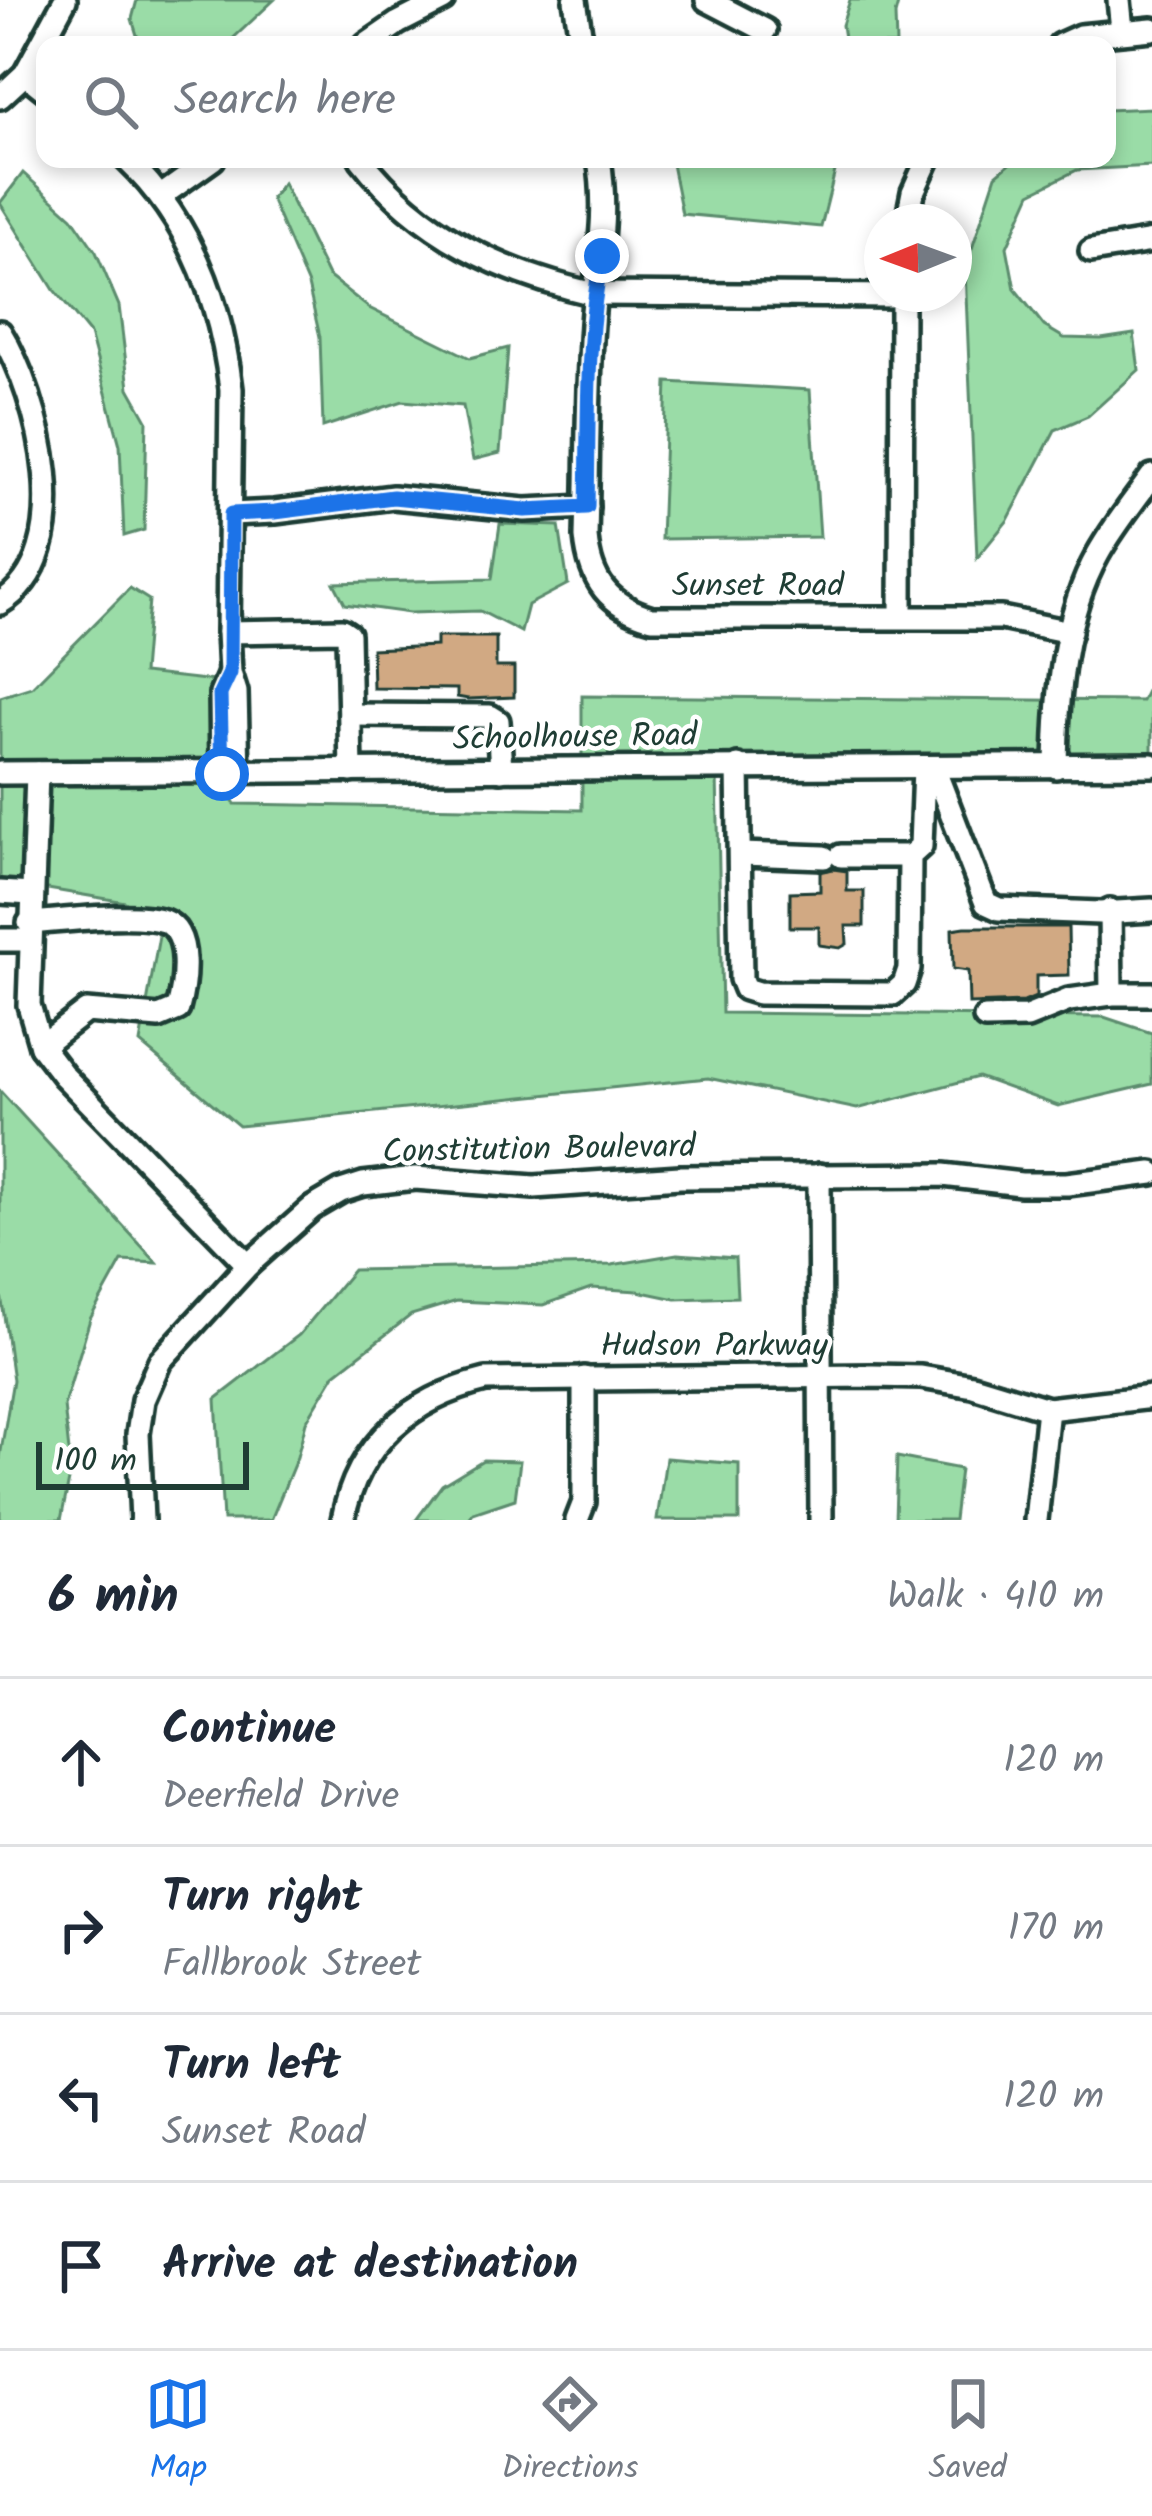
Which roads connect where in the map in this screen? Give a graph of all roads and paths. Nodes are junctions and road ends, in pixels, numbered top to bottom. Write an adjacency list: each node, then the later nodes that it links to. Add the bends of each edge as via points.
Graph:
1 (65, 0): 9 (street)
2 (443, 0): 10 (street)
3 (575, 0): 11 (street)
4 (707, 0): 7 (street)
5 (1119, 0): 8 (street)
6 (1152, 29): 8 (street)
7 (765, 30)
8 (1122, 30): 12 (street)
9 (46, 36)
10 (379, 36)
11 (581, 36)
12 (1080, 36)
13 (36, 54): 14 (street)
14 (25, 74): 15 (street); 16 (street)
15 (36, 83)
16 (0, 98)
17 (134, 168): 22 (street)
18 (200, 168): 22 (street)
19 (369, 168): 26 (street, via 454,243)
20 (600, 168): 26 (street, Sunset Road, via 602,256)
21 (924, 168): 23 (street)
22 (161, 196): 32 (street, via 198,260 220,322 231,389)
23 (911, 204)
24 (1152, 242): 25 (street)
25 (1091, 251)
26 (594, 294): 27 (street); 31 (street, Sunset Road)
27 (864, 295)
28 (902, 312): 34 (street)
29 (0, 332): 33 (street, via 34,409 46,494 38,556)
30 (1152, 476): 36 (street, via 1098,554)
31 (587, 507): 32 (street, via 525,510 393,497); 34 (street, Sunset Road, via 595,581 636,614)
32 (231, 514): 35 (street)
33 (0, 603)
34 (901, 616): 36 (street, Sunset Road, via 1001,618)
35 (228, 632): 37 (street, via 348,634); 46 (street, via 230,673 220,694)
36 (1070, 632): 40 (street, via 1057,705)
37 (350, 715): 42 (street, via 490,716 498,721); 43 (street)
38 (1152, 765): 40 (street, Schoolhouse Road)
39 (738, 766): 41 (street, Schoolhouse Road); 42 (street, Schoolhouse Road); 47 (street)
40 (1064, 766): 41 (street, Schoolhouse Road)
41 (929, 768): 48 (street, via 921,846); 51 (street, via 986,903)
42 (501, 770): 43 (street, Schoolhouse Road)
43 (351, 772): 46 (street, Schoolhouse Road)
44 (0, 773): 45 (street, Schoolhouse Road)
45 (37, 773): 46 (street, Schoolhouse Road); 50 (street)
46 (230, 774)
47 (742, 854): 48 (street); 48 (street, via 741,979 758,993 893,994 909,969)
48 (910, 856)
49 (0, 892): 50 (street)
50 (31, 894): 53 (street)
51 (1110, 910): 52 (street); 55 (street)
52 (1152, 910)
53 (29, 932): 54 (street); 58 (street, via 29,1005); 58 (street, via 122,918 165,921 182,949 178,1009 159,1017 86,1011)
54 (0, 940)
55 (1111, 994): 56 (street); 57 (street)
56 (1152, 994)
57 (985, 1018)
58 (41, 1046): 61 (street)
59 (1152, 1173): 60 (street, Constitution Boulevard, via 1067,1184)
60 (819, 1175): 61 (street, Constitution Boulevard, via 534,1187 390,1179 340,1191); 62 (street)
61 (248, 1265): 66 (street, Constitution Boulevard, via 175,1341 143,1400)
62 (821, 1376): 63 (street, Hudson Parkway); 65 (street, Hudson Parkway, via 921,1377); 69 (street)
63 (584, 1378): 67 (street, Hudson Parkway, via 486,1381 453,1388 406,1414 362,1460); 68 (street, via 584,1502)
64 (1152, 1397): 65 (street, Hudson Parkway)
65 (1048, 1409): 70 (street)
66 (142, 1520)
67 (343, 1520)
68 (577, 1520)
69 (821, 1520)
70 (1036, 1520)

